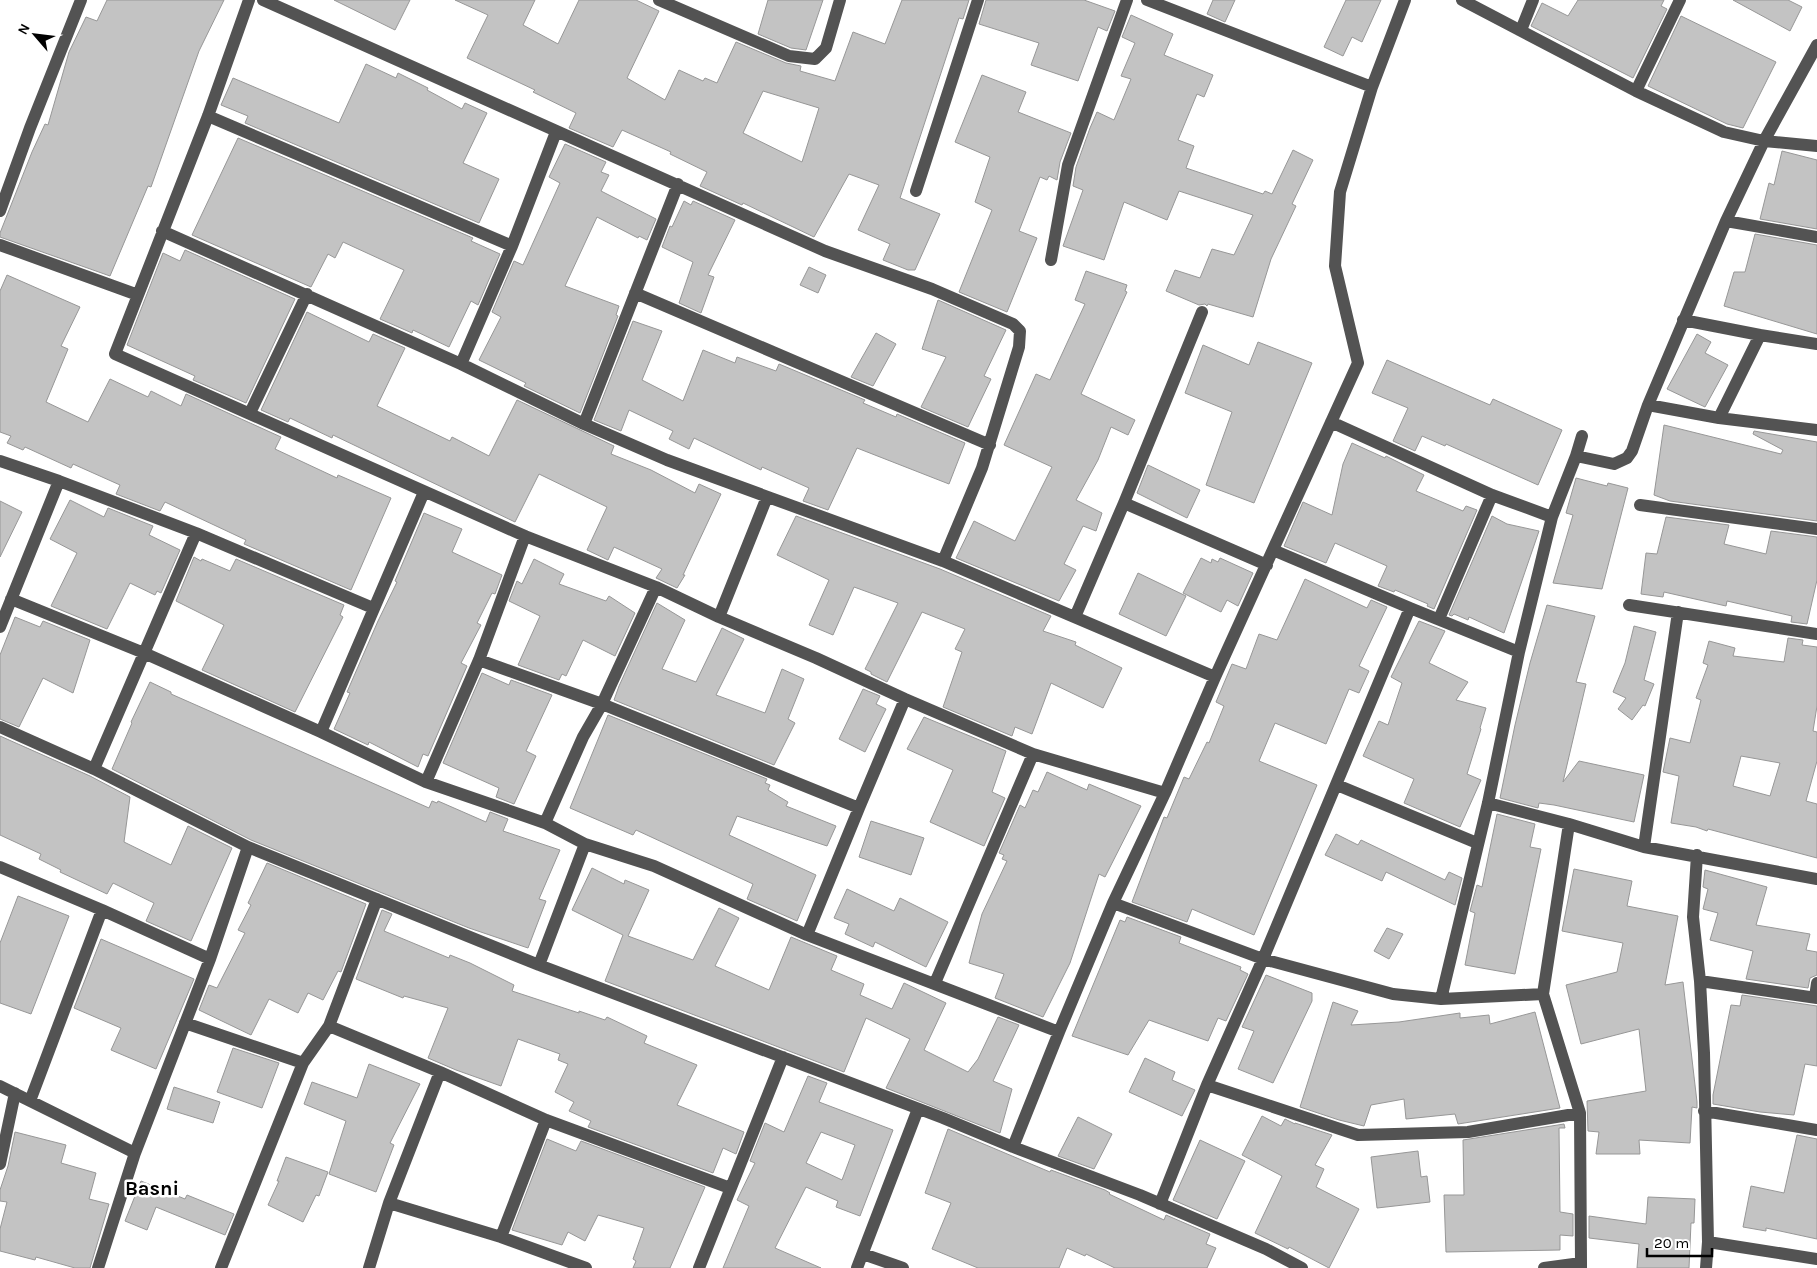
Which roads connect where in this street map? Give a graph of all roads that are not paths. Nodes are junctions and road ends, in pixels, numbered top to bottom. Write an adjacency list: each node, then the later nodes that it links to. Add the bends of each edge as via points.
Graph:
1 (81, 0): 23 (street)
2 (249, 0): 17 (street)
3 (263, 0): 18 (street)
4 (660, 0): 5 (street, via 789,56 815,59 826,48)
5 (840, 0)
6 (978, 0): 22 (street)
7 (1127, 0): 29 (street, via 1068,165)
8 (1147, 0): 15 (street)
9 (1405, 0): 15 (street)
10 (1462, 0): 13 (street)
11 (1533, 0): 13 (street)
12 (1680, 0): 16 (street)
13 (1521, 30): 16 (street)
14 (1817, 45): 19 (street)
15 (1372, 87): 41 (street, via 1340,192 1335,266 1358,363)
16 (1636, 90): 19 (street, via 1724,132)
17 (208, 116): 25 (street); 28 (street)
18 (556, 132): 21 (street); 28 (street)
19 (1764, 141): 20 (street); 24 (street)
20 (1817, 146)
21 (678, 184): 30 (street); 45 (street, via 825,251 932,289 1013,324 1020,331 1019,347)
22 (916, 191)
23 (0, 211)
24 (1726, 221): 26 (street); 34 (street)
25 (162, 231): 31 (street); 32 (street)
26 (1817, 237)
27 (0, 245): 32 (street)
28 (512, 246): 37 (street)
29 (1051, 260)
30 (635, 293): 42 (street); 45 (street)
31 (306, 294): 37 (street); 39 (street)
32 (138, 295): 39 (street, via 115,354)
33 (1202, 312): 52 (street)
34 (1683, 320): 35 (street); 38 (street)
35 (1760, 335): 36 (street); 40 (street)
36 (1817, 344)
37 (461, 364): 42 (street)
38 (1648, 405): 40 (street); 46 (street, via 1627,458 1614,464)
39 (250, 413): 49 (street)
40 (1719, 418): 43 (street)
41 (1332, 422): 50 (street); 58 (street)
42 (584, 424): 51 (street, via 667,460)
43 (1817, 430)
44 (1582, 436): 46 (street)
45 (990, 444): 59 (street)
46 (1576, 456): 54 (street)
47 (0, 461): 48 (street)
48 (59, 481): 56 (street); 62 (street)
49 (424, 492): 57 (street); 64 (street)
50 (1492, 495): 54 (street); 69 (street)
51 (767, 497): 59 (street); 67 (street)
52 (1124, 503): 60 (street); 68 (street)
53 (1640, 505): 55 (street)
54 (1552, 517): 72 (street)
55 (1817, 529)
56 (196, 533): 64 (street); 73 (street)
57 (525, 536): 61 (street); 74 (street)
58 (1273, 550): 60 (street); 65 (street)
59 (943, 561): 68 (street)
60 (1267, 565): 75 (street)
61 (656, 587): 67 (street); 77 (street)
62 (11, 599): 70 (street); 73 (street)
63 (1629, 605): 66 (street)
64 (373, 608): 79 (street)
65 (1410, 608): 69 (street); 83 (street)
66 (1678, 612): 71 (street); 92 (street)
67 (719, 617): 76 (street)
68 (1075, 617): 75 (street)
69 (1438, 619): 72 (street)
70 (0, 627)
71 (1817, 634)
72 (1519, 652): 85 (street)
73 (144, 653): 79 (street); 81 (street)
74 (479, 660): 77 (street); 82 (street)
75 (1215, 677): 84 (street)
76 (905, 699): 80 (street); 86 (street)
77 (602, 704): 86 (street); 87 (street, via 583,737)
78 (0, 727): 81 (street)
79 (321, 732): 82 (street)
80 (1033, 754): 84 (street); 104 (street)
81 (94, 769): 91 (street)
82 (426, 782): 87 (street)
83 (1337, 784): 89 (street); 100 (street)
84 (1165, 793): 97 (street)
85 (1488, 804): 88 (street); 89 (street)
86 (859, 808): 99 (street)
87 (545, 823): 90 (street)
88 (1569, 824): 92 (street); 106 (street)
89 (1478, 843): 108 (street)
90 (585, 844): 99 (street, via 654,866); 102 (street)
91 (248, 847): 96 (street); 101 (street)
92 (1644, 847): 93 (street)
93 (1697, 856): 95 (street); 103 (street, via 1693,917)
94 (0, 867): 98 (street)
95 (1817, 879)
96 (377, 899): 102 (street); 110 (street)
97 (1113, 903): 100 (street); 111 (street)
98 (102, 910): 101 (street); 118 (street)
99 (807, 935): 104 (street)
100 (1263, 958): 108 (street, via 1392,994); 116 (street)
101 (210, 959): 109 (street)
102 (539, 965): 112 (street)
103 (1700, 981): 107 (street); 120 (street)
104 (935, 983): 111 (street)
105 (1817, 983): 107 (street)
106 (1543, 994): 108 (street); 121 (street)
107 (1816, 997)
108 (1441, 999)
109 (185, 1023): 113 (street); 125 (street)
110 (328, 1026): 113 (street); 114 (street)
111 (1059, 1032): 124 (street)
112 (783, 1057): 119 (street); 127 (street)
113 (303, 1063): 136 (street)
114 (440, 1072): 122 (street); 128 (street)
115 (0, 1086): 117 (street)
116 (1207, 1086): 121 (street, via 1358,1135 1468,1132); 129 (street)
117 (14, 1093): 118 (street); 126 (street)
118 (30, 1102): 125 (street)
119 (918, 1109): 124 (street); 132 (street)
120 (1704, 1111): 123 (street); 131 (street)
121 (1580, 1113): 134 (street)
122 (546, 1120): 127 (street); 130 (street)
123 (1817, 1130)
124 (1012, 1147): 129 (street)
125 (135, 1153): 135 (street)
126 (0, 1164)
127 (730, 1188): 139 (street)
128 (389, 1202): 130 (street); 137 (street)
129 (1160, 1204): 142 (street, via 1266,1248)
130 (500, 1237): 138 (street)
131 (1708, 1242): 133 (street); 144 (street)
132 (863, 1254): 140 (street); 141 (street)
133 (1817, 1259)
134 (1581, 1266): 143 (street)
135 (98, 1268)
136 (221, 1268)
137 (370, 1268)
138 (586, 1268)
139 (698, 1268)
140 (857, 1268)
141 (903, 1268)
142 (1302, 1268)
143 (1544, 1268)
144 (1706, 1268)

